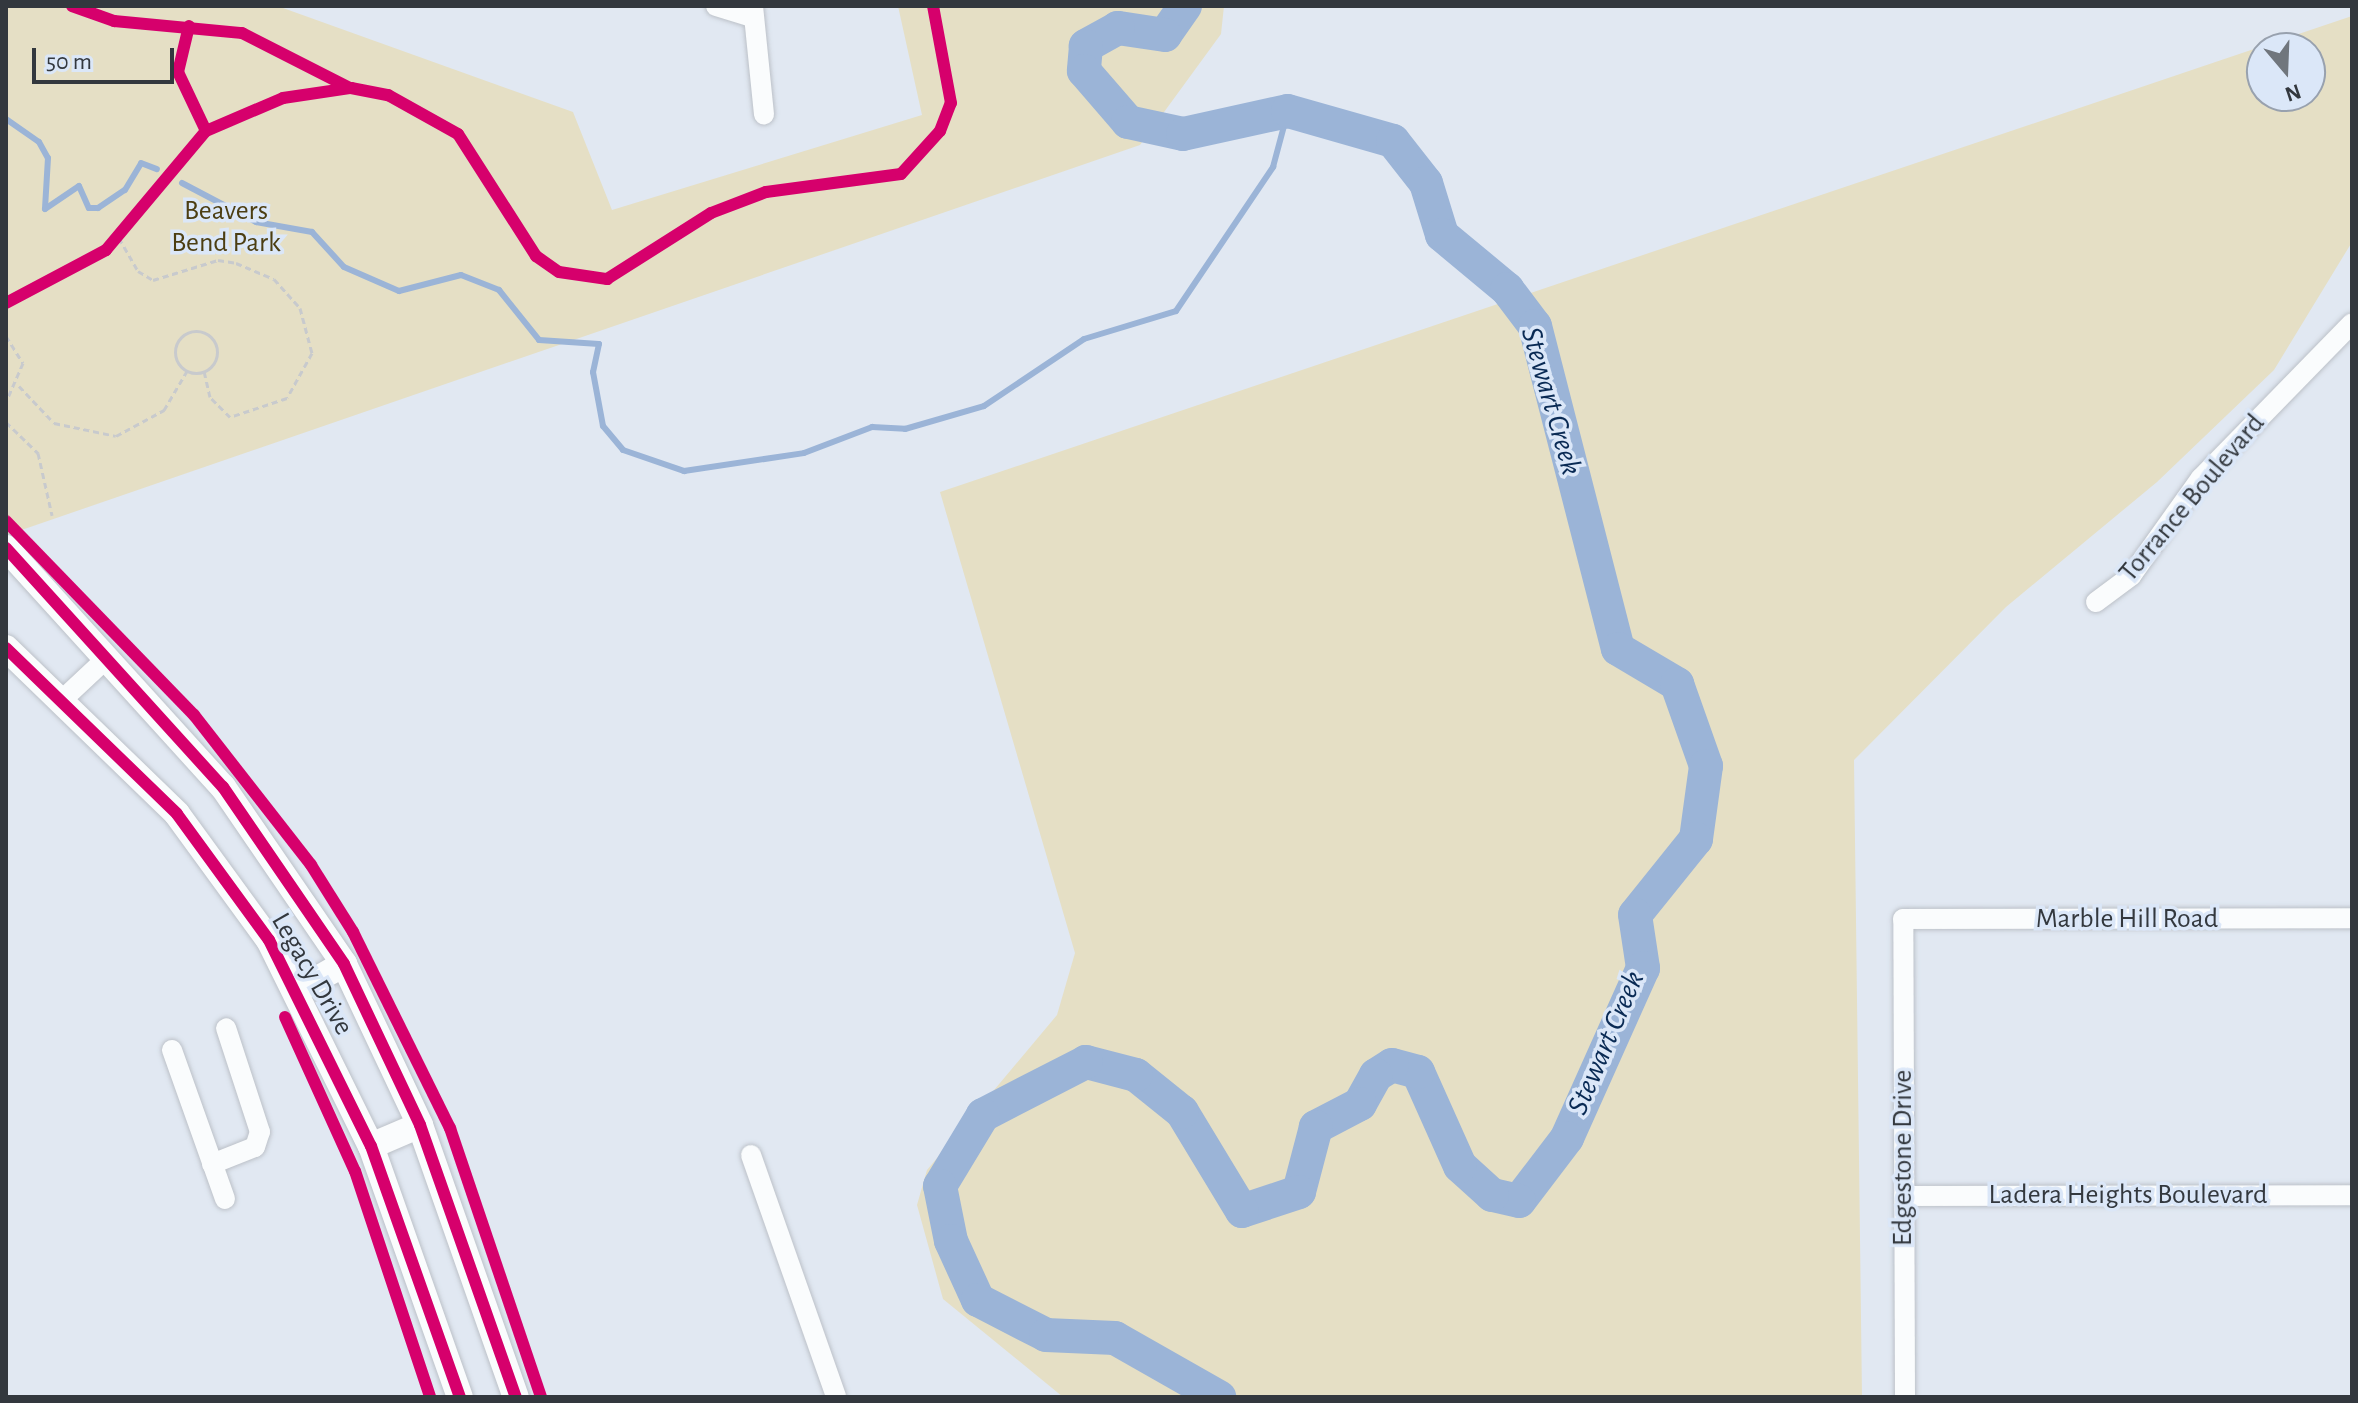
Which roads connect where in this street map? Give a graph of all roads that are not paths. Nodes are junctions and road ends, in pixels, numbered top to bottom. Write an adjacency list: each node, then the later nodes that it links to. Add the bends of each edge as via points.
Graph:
1 (716, 6): 2 (street)
2 (751, 11): 3 (street)
3 (764, 114)
4 (2352, 323): 6 (street, Torrance Boulevard, via 2201,478 2131,576)
5 (6, 548): 8 (main road, Legacy Drive)
6 (2096, 602)
7 (6, 648): 9 (main road, Legacy Drive)
8 (108, 657): 9 (street); 12 (main road, Legacy Drive, via 267,843)
9 (61, 701): 13 (main road, Legacy Drive, via 177,814)
10 (2352, 918): 11 (street, Marble Hill Road)
11 (1903, 919): 21 (street, Edgestone Drive)
12 (344, 964): 13 (main road); 16 (main road, Legacy Drive)
13 (298, 990): 17 (main road, Legacy Drive)
14 (226, 1028): 19 (street, via 260,1132 255,1147)
15 (172, 1050): 19 (street)
16 (420, 1125): 17 (main road); 24 (main road, Legacy Drive)
17 (371, 1146): 23 (main road, Legacy Drive)
18 (751, 1155): 25 (street)
19 (212, 1164): 22 (street)
20 (2352, 1195): 21 (street, Ladera Heights Boulevard)
21 (1904, 1196): 26 (street, Edgestone Drive)
22 (225, 1199)
23 (460, 1397)
24 (516, 1397)
25 (836, 1397)
26 (1905, 1397)

